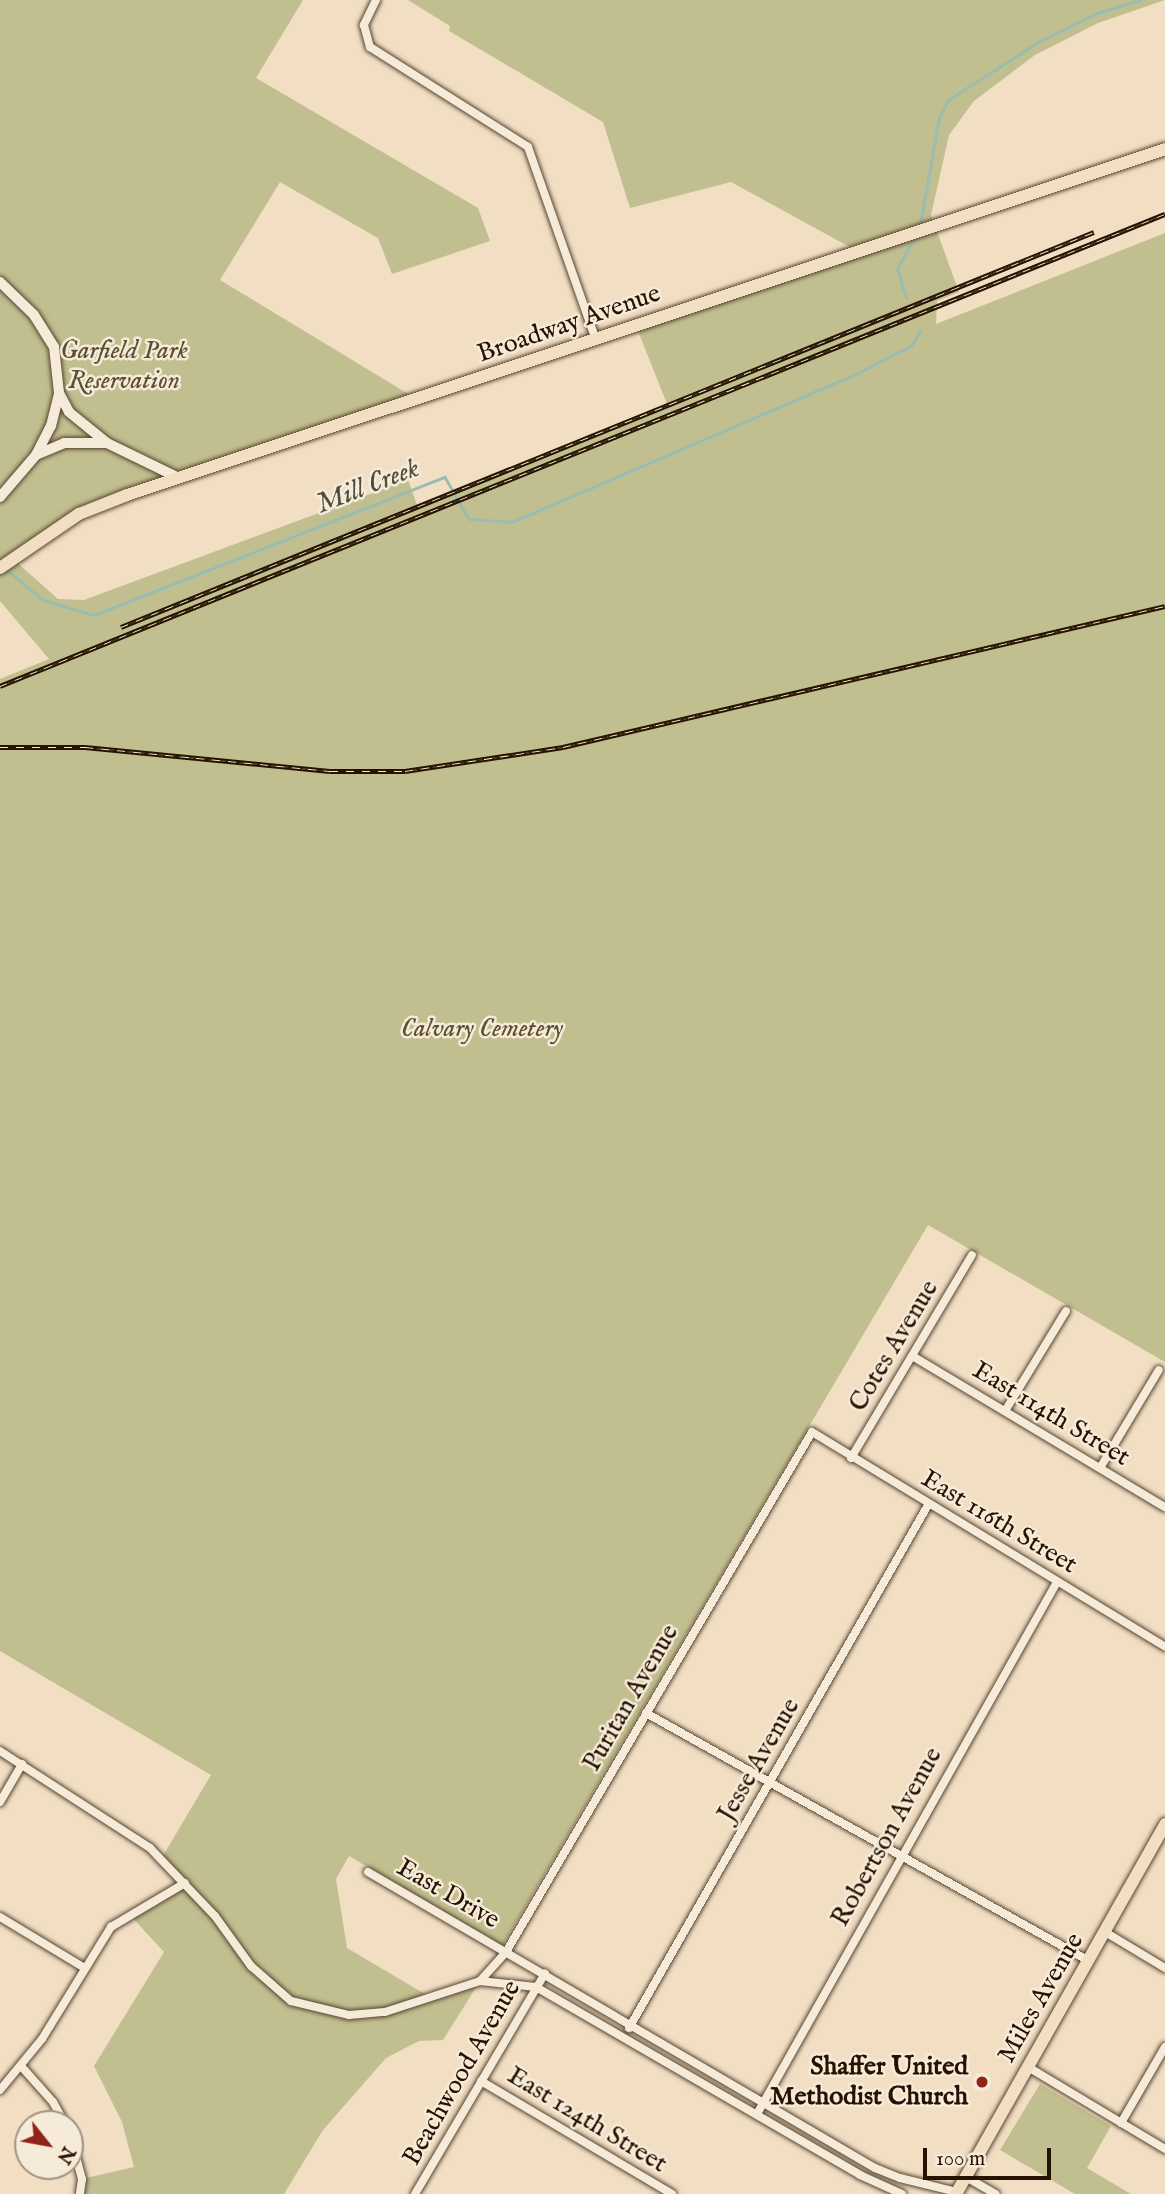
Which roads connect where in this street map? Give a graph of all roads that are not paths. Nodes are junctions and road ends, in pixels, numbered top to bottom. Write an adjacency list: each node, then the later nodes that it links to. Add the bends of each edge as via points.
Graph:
1 (376, 0): 4 (street, via 364,25 370,47 528,147)
2 (1165, 149): 4 (main road, Broadway Avenue)
3 (0, 282): 5 (street, via 34,316 54,347)
4 (596, 340): 8 (main road, Broadway Avenue)
5 (59, 393): 6 (street, via 69,412); 7 (street, via 51,426)
6 (107, 443): 7 (street, via 64,443); 8 (street)
7 (36, 455): 9 (street)
8 (179, 478): 10 (main road, Broadway Avenue, via 79,514)
9 (0, 497)
10 (0, 568)
11 (972, 1255): 13 (street, Cotes Avenue)
12 (1066, 1311): 15 (street)
13 (914, 1357): 15 (street, East 114th Street); 17 (street, Cotes Avenue)
14 (1159, 1370): 18 (street)
15 (1006, 1411): 18 (street, East 114th Street)
16 (812, 1432): 17 (street, East 116th Street); 23 (street, Puritan Avenue)
17 (851, 1458): 19 (street, East 116th Street)
18 (1100, 1468): 20 (street, East 114th Street)
19 (928, 1504): 21 (street, East 116th Street); 26 (street, Jesse Avenue)
20 (1165, 1507)
21 (1057, 1582): 22 (street, East 116th Street); 29 (street, Robertson Avenue)
22 (1165, 1647)
23 (646, 1713): 26 (street); 34 (street, Puritan Avenue)
24 (0, 1751): 25 (street)
25 (22, 1764): 27 (street); 31 (street, via 150,1848)
26 (771, 1782): 29 (street); 41 (street, Jesse Avenue)
27 (0, 1802)
28 (1165, 1824): 33 (main road, Miles Avenue)
29 (900, 1856): 35 (street); 48 (street, Robertson Avenue)
30 (368, 1872): 34 (street, East Drive)
31 (185, 1883): 36 (street, via 111,1927); 39 (street, via 251,1966 291,2001 313,2009 349,2015 385,2012)
32 (0, 1917): 36 (street)
33 (1105, 1932): 35 (main road, Miles Avenue); 37 (street)
34 (506, 1952): 38 (street, East Drive); 39 (street, Puritan Avenue)
35 (1089, 1961): 45 (main road, Miles Avenue)
36 (83, 1967): 44 (street)
37 (1165, 1968)
38 (545, 1973): 40 (street, Beachwood Avenue); 41 (street, East Drive)
39 (480, 1981): 40 (street)
40 (536, 1987): 42 (street); 46 (street, Beachwood Avenue)
41 (631, 2024): 42 (street, Jesse Avenue); 48 (street, East Drive)
42 (625, 2035): 50 (street)
43 (1165, 2047): 51 (street)
44 (21, 2066): 47 (street); 49 (street)
45 (1028, 2067): 51 (street); 53 (main road, Miles Avenue)
46 (481, 2081): 54 (street, Beachwood Avenue); 56 (street, East 124th Street)
47 (0, 2091)
48 (764, 2102): 50 (street, Robertson Avenue); 55 (street, East Drive, via 875,2168)
49 (57, 2110)
50 (757, 2114): 57 (street, via 860,2175)
51 (1121, 2123): 52 (street)
52 (1165, 2149)
53 (965, 2177): 55 (main road, Miles Avenue); 58 (street)
54 (418, 2193)
55 (957, 2193)
56 (671, 2194)
57 (902, 2194)
58 (996, 2194)

